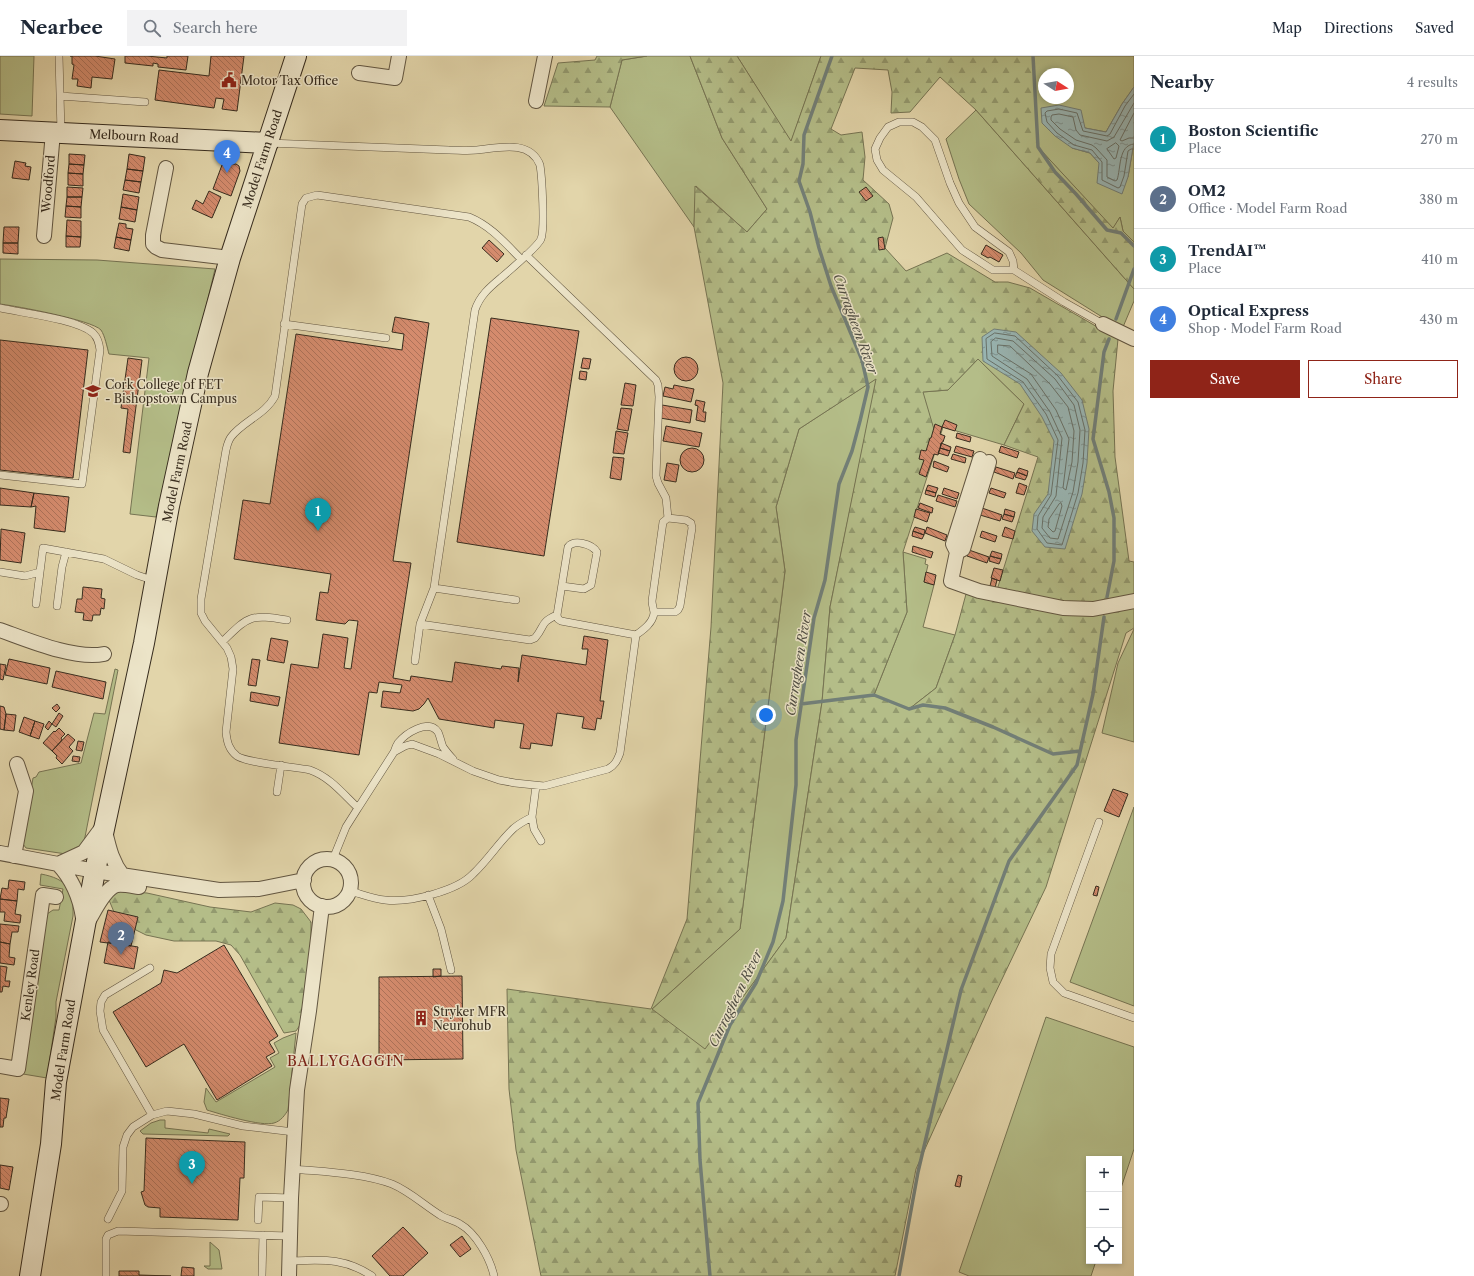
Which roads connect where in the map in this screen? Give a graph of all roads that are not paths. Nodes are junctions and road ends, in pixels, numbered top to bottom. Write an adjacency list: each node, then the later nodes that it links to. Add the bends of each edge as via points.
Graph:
1 (59, 56): 6 (lane)
2 (296, 56): 11 (main road, Model Farm Road)
3 (399, 56): 5 (street, via 395,78)
4 (545, 56): 7 (street)
5 (359, 73)
6 (60, 96): 8 (lane); 10 (lane)
7 (536, 101)
8 (145, 102)
9 (0, 130): 10 (main road, Melbourn Road)
10 (57, 132): 11 (main road, Melbourn Road); 13 (street, Woodford)
11 (268, 143): 14 (lane, via 424,150 475,150 513,146 525,149 532,153 540,165 543,225 541,240); 15 (main road, Model Farm Road)
12 (166, 168): 15 (street, via 153,244 162,250)
13 (44, 236)
14 (524, 257): 18 (lane, via 482,222 469,217 311,196 306,198 300,211); 24 (lane, via 656,380 659,397 656,476 666,498); 30 (lane, via 485,292 478,300 475,310)
15 (230, 258): 28 (main road, Model Farm Road, via 198,373 169,506)
16 (1014, 270): 16 (lane, via 992,270 962,250 916,197 883,170 877,160 875,149 888,127 899,122 913,122 935,140 959,203 975,227 1009,252); 19 (lane)
17 (0, 308): 23 (lane, via 79,324 98,339 100,350 82,484)
18 (284, 324): 20 (lane); 41 (lane, via 275,396 265,410 236,432 226,450 201,599 201,613)
19 (1103, 324): 21 (street)
20 (386, 338)
21 (1134, 339)
22 (984, 460): 32 (street, via 963,549 957,552 950,581 979,591 1063,608 1093,610)
23 (0, 475)
24 (668, 518): 35 (lane, via 663,522 652,601); 35 (lane, via 686,520 691,523 692,528 680,606 675,612)
25 (66, 552): 27 (lane, via 43,548); 28 (lane, via 104,559); 34 (lane)
26 (0, 572): 27 (lane, via 25,576)
27 (40, 572): 33 (lane)
28 (156, 581): 53 (main road, Model Farm Road)
29 (562, 586): 29 (lane, via 584,589 591,585 597,552 594,548 574,543 570,545); 36 (lane)
30 (434, 588): 31 (lane); 38 (lane)
31 (516, 600)
32 (1134, 601)
33 (36, 604)
34 (57, 606)
35 (654, 612): 40 (lane, via 645,630)
36 (557, 615): 38 (lane, via 546,620 535,638 530,640); 40 (lane, via 561,621)
37 (287, 620): 41 (lane, via 262,616 252,618)
38 (420, 624): 43 (lane)
39 (0, 630): 42 (street, via 55,648 89,655)
40 (636, 635): 48 (lane, via 617,761 608,769)
41 (222, 642): 47 (lane, via 231,657 233,670 227,742 231,750 242,759)
42 (104, 654)
43 (415, 661)
44 (394, 752): 45 (lane, via 412,744); 45 (lane, via 406,735 426,726 432,727); 50 (lane)
45 (456, 763): 48 (lane, via 498,780)
46 (17, 764): 55 (street, via 26,791)
47 (281, 765): 49 (lane); 50 (lane, via 320,773)
48 (536, 786): 51 (lane)
49 (277, 792)
50 (358, 808): 56 (lane, via 346,827)
51 (532, 817): 54 (lane, via 534,829); 63 (lane, via 514,828 472,876 450,888)
52 (1099, 822): 69 (lane, via 1052,954 1050,968 1053,982 1064,993)
53 (104, 825): 57 (street, Model Farm Road, via 84,852); 58 (main road, Model Farm Road); 59 (street, via 112,858)
54 (541, 841)
55 (7, 855): 57 (street)
56 (333, 859): 60 (street, via 317,861 310,866); 62 (street, via 340,862 349,873)
57 (58, 864): 58 (street); 66 (street, via 68,874 81,902)
58 (94, 871): 59 (street); 66 (main road, Model Farm Road)
59 (123, 876): 61 (street)
60 (304, 880): 61 (street, via 259,889 239,890); 65 (street, via 306,894)
61 (177, 884): 66 (street, via 167,890 118,885 112,887)
62 (350, 891): 63 (lane, via 383,900 407,900); 65 (street, via 337,905)
63 (428, 895): 68 (lane, via 441,929)
64 (56, 897): 70 (street, Kenley Road, via 43,895 18,1069)
65 (322, 906): 72 (street, via 297,1090)
66 (84, 928): 80 (main road, Model Farm Road, via 56,1082 50,1144)
67 (150, 968): 71 (lane, via 105,995 100,1011 103,1030)
68 (451, 970)
69 (1134, 1018)
70 (0, 1066)
71 (152, 1115): 72 (lane, via 167,1111 194,1114 243,1126); 75 (lane, via 133,1127 124,1141 123,1186)
72 (294, 1132): 73 (street)
73 (293, 1168): 74 (street); 85 (lane, via 354,1175 392,1184 441,1216 460,1224 469,1232 485,1253)
74 (291, 1198): 76 (lane, via 259,1197); 78 (street)
75 (108, 1219)
76 (258, 1220)
77 (263, 1235): 78 (lane); 81 (lane, via 113,1232 106,1239); 82 (lane)
78 (290, 1236): 79 (street)
79 (289, 1261): 83 (street); 84 (lane, via 340,1261)
80 (30, 1276)
81 (106, 1276)
82 (262, 1276)
83 (289, 1276)
84 (372, 1276)
85 (494, 1276)

